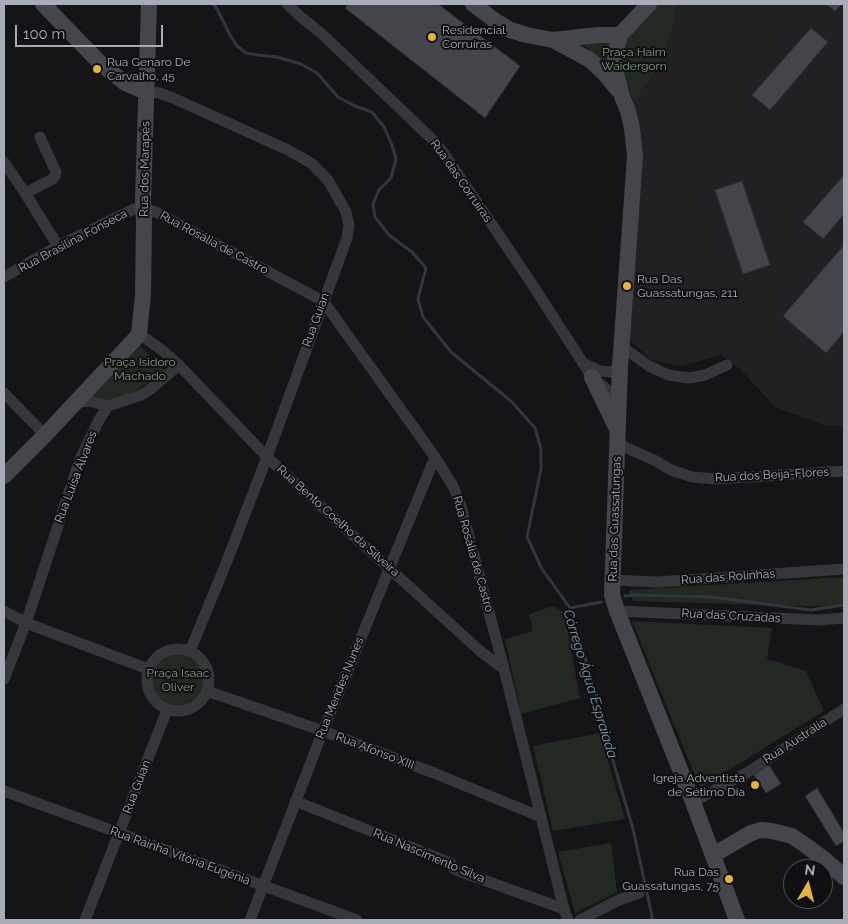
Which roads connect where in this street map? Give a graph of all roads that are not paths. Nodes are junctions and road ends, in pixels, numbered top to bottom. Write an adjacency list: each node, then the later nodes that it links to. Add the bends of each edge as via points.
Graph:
1 (43, 4): 8 (street, via 101,64 125,82)
2 (149, 4): 8 (street, Rua dos Marapés)
3 (287, 4): 19 (street, Rua das Corruiras, via 443,152)
4 (473, 4): 7 (street, via 510,30)
5 (649, 4): 6 (street)
6 (620, 36): 7 (street); 9 (street, via 615,71)
7 (553, 40): 9 (street, via 590,60)
8 (146, 91): 13 (street, Rua dos Marapés); 16 (street, Rua Guian, via 173,98 288,150 311,164 328,180 346,212 349,225)
9 (622, 96): 18 (street, Rua das Guassatungas, via 632,128 635,156)
10 (40, 137): 12 (street, via 55,176)
11 (4, 162): 12 (street)
12 (25, 193): 14 (street)
13 (144, 208): 14 (street, Rua Brasilina Fonseca, via 134,209); 16 (street, Rua Rosália de Castro); 17 (street, Rua dos Marapés)
14 (58, 246): 15 (street, Rua Brasilina Fonseca)
15 (4, 277)
16 (323, 302): 30 (street, Rua Guian); 31 (street, Rua Rosália de Castro)
17 (138, 334): 20 (street); 26 (street)
18 (621, 346): 21 (street, via 668,375 689,378); 22 (street, Rua das Guassatungas)
19 (583, 363): 22 (street, via 600,371 612,372); 23 (street, Rua das Corruiras)
20 (179, 365): 27 (street, via 142,395); 30 (street, Rua Bento Coelho da Silveira)
21 (727, 365)
22 (620, 366): 25 (street, Rua das Guassatungas)
23 (592, 377): 25 (street, Rua das Corruiras); 29 (street, via 612,416)
24 (4, 393): 28 (street)
25 (620, 401): 29 (street, Rua das Guassatungas)
26 (75, 403): 27 (street, via 89,401); 28 (street)
27 (108, 406): 40 (street, Rua Luísa Álvares, via 80,459)
28 (45, 435): 33 (street)
29 (618, 437): 32 (street, Rua dos Beija-Flores, via 671,470 692,477 717,479); 36 (street, Rua das Guassatungas)
30 (267, 457): 34 (street, Rua Bento Coelho da Silveira); 41 (street, Rua Guian)
31 (435, 458): 34 (street, Rua Mendes Nunes); 43 (street, Rua Rosália de Castro, via 460,502)
32 (844, 471)
33 (4, 476)
34 (389, 568): 43 (street, Rua Bento Coelho da Silveira); 48 (street, Rua Mendes Nunes)
35 (844, 569): 36 (street, Rua das Rolinhas, via 657,582)
36 (612, 580): 38 (street, Rua das Guassatungas, via 612,595)
37 (4, 611): 40 (street)
38 (618, 611): 39 (street, Rua das Cruzadas, via 819,620); 51 (street, Rua das Guassatungas)
39 (844, 618)
40 (26, 623): 42 (street); 44 (street, Rua Luísa Álvares)
41 (190, 651): 42 (street, via 170,650 161,654); 45 (street, via 198,656 208,672)
42 (148, 669): 46 (street, via 147,689 158,705)
43 (504, 669): 52 (street, Rua Rosália de Castro)
44 (4, 679)
45 (207, 692): 46 (street, via 195,707 177,712); 48 (street, Rua Afonso XIII)
46 (167, 710): 53 (street, Rua Guian)
47 (844, 710): 51 (street, Rua Austrália)
48 (323, 731): 50 (street, Rua Mendes Nunes); 52 (street, Rua Afonso XIII)
49 (4, 791): 53 (street, Rua Rainha Vitória Eugênia)
50 (295, 801): 56 (street, Rua Mendes Nunes); 58 (street, Rua Nascimento Silva, via 450,863 456,870)
51 (693, 802): 54 (street, Rua das Guassatungas)
52 (541, 817): 58 (street, Rua Rosália de Castro)
53 (119, 834): 56 (street, Rua Rainha Vitória Eugênia); 59 (street, Rua Guian)
54 (713, 855): 55 (street, via 751,833 772,831 792,836); 64 (street, Rua das Guassatungas)
55 (844, 877)
56 (264, 886): 60 (street, Rua Mendes Nunes); 61 (street, Rua Rainha Vitória Eugênia)
57 (639, 893): 63 (street)
58 (564, 909): 62 (street, Rua Rosália de Castro)
59 (85, 920)
60 (250, 920)
61 (357, 920)
62 (568, 920)
63 (580, 920)
64 (737, 920)

